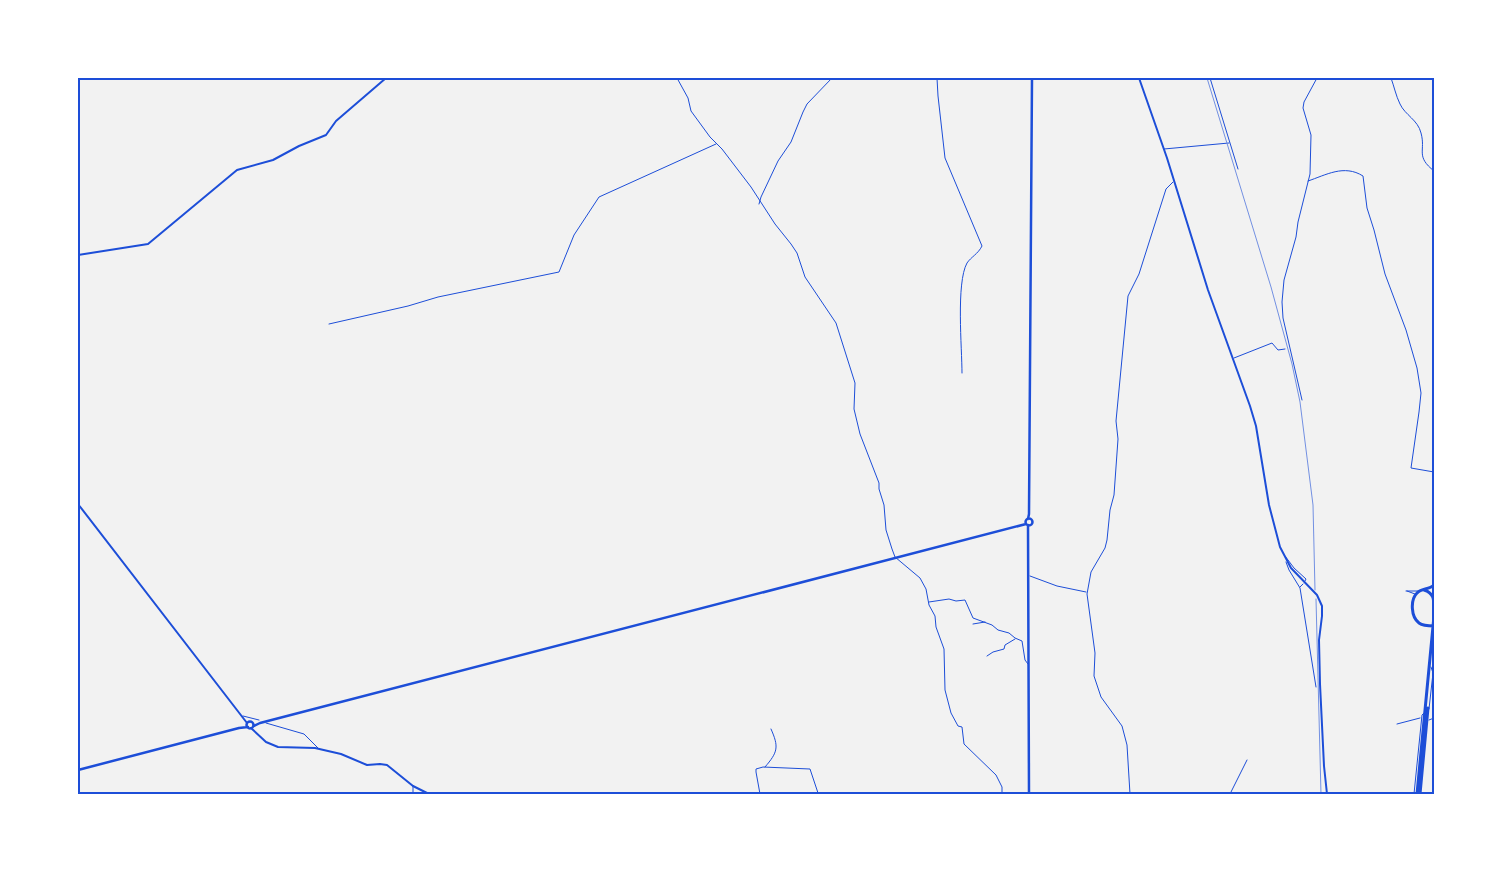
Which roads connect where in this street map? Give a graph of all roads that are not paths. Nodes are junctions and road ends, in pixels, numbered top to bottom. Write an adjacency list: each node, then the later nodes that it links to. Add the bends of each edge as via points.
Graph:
1 (386, 78): 19 (street, via 337,120 326,136 274,159 235,171 147,245)
2 (677, 78): 11 (street, via 691,111)
3 (832, 78): 17 (street, via 807,104)
4 (937, 78): 23 (street, via 945,158 982,246 967,263 961,286)
5 (1032, 78): 27 (main road)
6 (1139, 78): 12 (street)
7 (1210, 78): 10 (street)
8 (1317, 78): 15 (street, via 1303,108 1311,135)
9 (1391, 78): 14 (street, via 1400,105 1419,126 1424,160)
10 (1230, 143): 12 (street); 13 (street)
11 (717, 144): 17 (street); 20 (street, via 599,197 574,235 559,272)
12 (1164, 149): 16 (street)
13 (1238, 169)
14 (1434, 171)
15 (1308, 181): 24 (street, via 1284,280 1282,309); 25 (street, via 1344,170 1362,176 1385,274 1417,368 1420,402 1411,468)
16 (1174, 182): 22 (street); 35 (street, via 1166,189 1139,274 1128,296 1108,540 1091,572)
17 (760, 200): 18 (street); 29 (street, via 797,253 805,278 836,323 855,383 854,409 860,434 879,483 886,530)
18 (759, 204)
19 (78, 255)
20 (329, 324)
21 (1284, 349): 22 (street, via 1278,350 1272,343)
22 (1233, 358): 28 (street, via 1254,418 1269,505)
23 (962, 373)
24 (1302, 400)
25 (1434, 472)
26 (78, 504): 51 (street)
27 (1028, 522): 29 (main road); 31 (main road)
28 (1282, 552): 30 (street); 33 (street, via 1306,579)
29 (896, 557): 38 (street, via 920,578); 55 (main road)
30 (1290, 569): 33 (street); 77 (street, via 1317,595 1322,606 1319,633)
31 (1029, 576): 35 (street); 46 (main road)
32 (1434, 585): 34 (highway)
33 (1300, 588): 49 (street)
34 (1420, 591): 36 (street); 36 (street); 37 (highway); 39 (highway, via 1430,592 1433,597)
35 (1087, 592): 75 (street, via 1096,681 1108,707 1122,725 1127,745)
36 (1411, 592): 37 (street)
37 (1414, 599): 42 (highway, via 1415,619 1420,624)
38 (928, 602): 40 (street, via 965,600 973,618); 73 (street, via 944,649 945,690 951,713 958,726 962,727 964,744 996,775)
39 (1434, 616): 50 (highway)
40 (986, 622): 41 (street); 44 (street)
41 (973, 624)
42 (1434, 626)
43 (1434, 636): 47 (highway)
44 (1015, 638): 45 (street, via 1004,649); 46 (street, via 1022,640)
45 (987, 656)
46 (1028, 664): 74 (main road)
47 (1431, 667): 48 (street); 78 (highway)
48 (1433, 677): 54 (street)
49 (1316, 687)
50 (1425, 710): 52 (street); 78 (highway)
51 (243, 716): 55 (street); 58 (street)
52 (1422, 718): 57 (street); 78 (street)
53 (1434, 718): 54 (street)
54 (1428, 720): 78 (street)
55 (259, 721): 58 (main road)
56 (266, 723): 60 (street, via 300,732)
57 (1397, 724)
58 (250, 725): 61 (street, via 266,742 278,747); 65 (main road)
59 (771, 730): 64 (street, via 776,749)
60 (312, 743): 61 (street); 62 (street)
61 (309, 747): 62 (street)
62 (318, 749): 68 (street, via 367,765 387,765)
63 (1247, 760): 76 (street)
64 (764, 767): 71 (street, via 759,767 756,772); 72 (street, via 810,769)
65 (83, 768): 66 (main road); 67 (street)
66 (78, 770)
67 (78, 774)
68 (413, 786): 69 (street); 70 (street)
69 (413, 794)
70 (429, 794)
71 (760, 794)
72 (821, 794)
73 (1002, 794)
74 (1028, 794)
75 (1130, 794)
76 (1230, 794)
77 (1327, 794)
78 (1418, 794)

